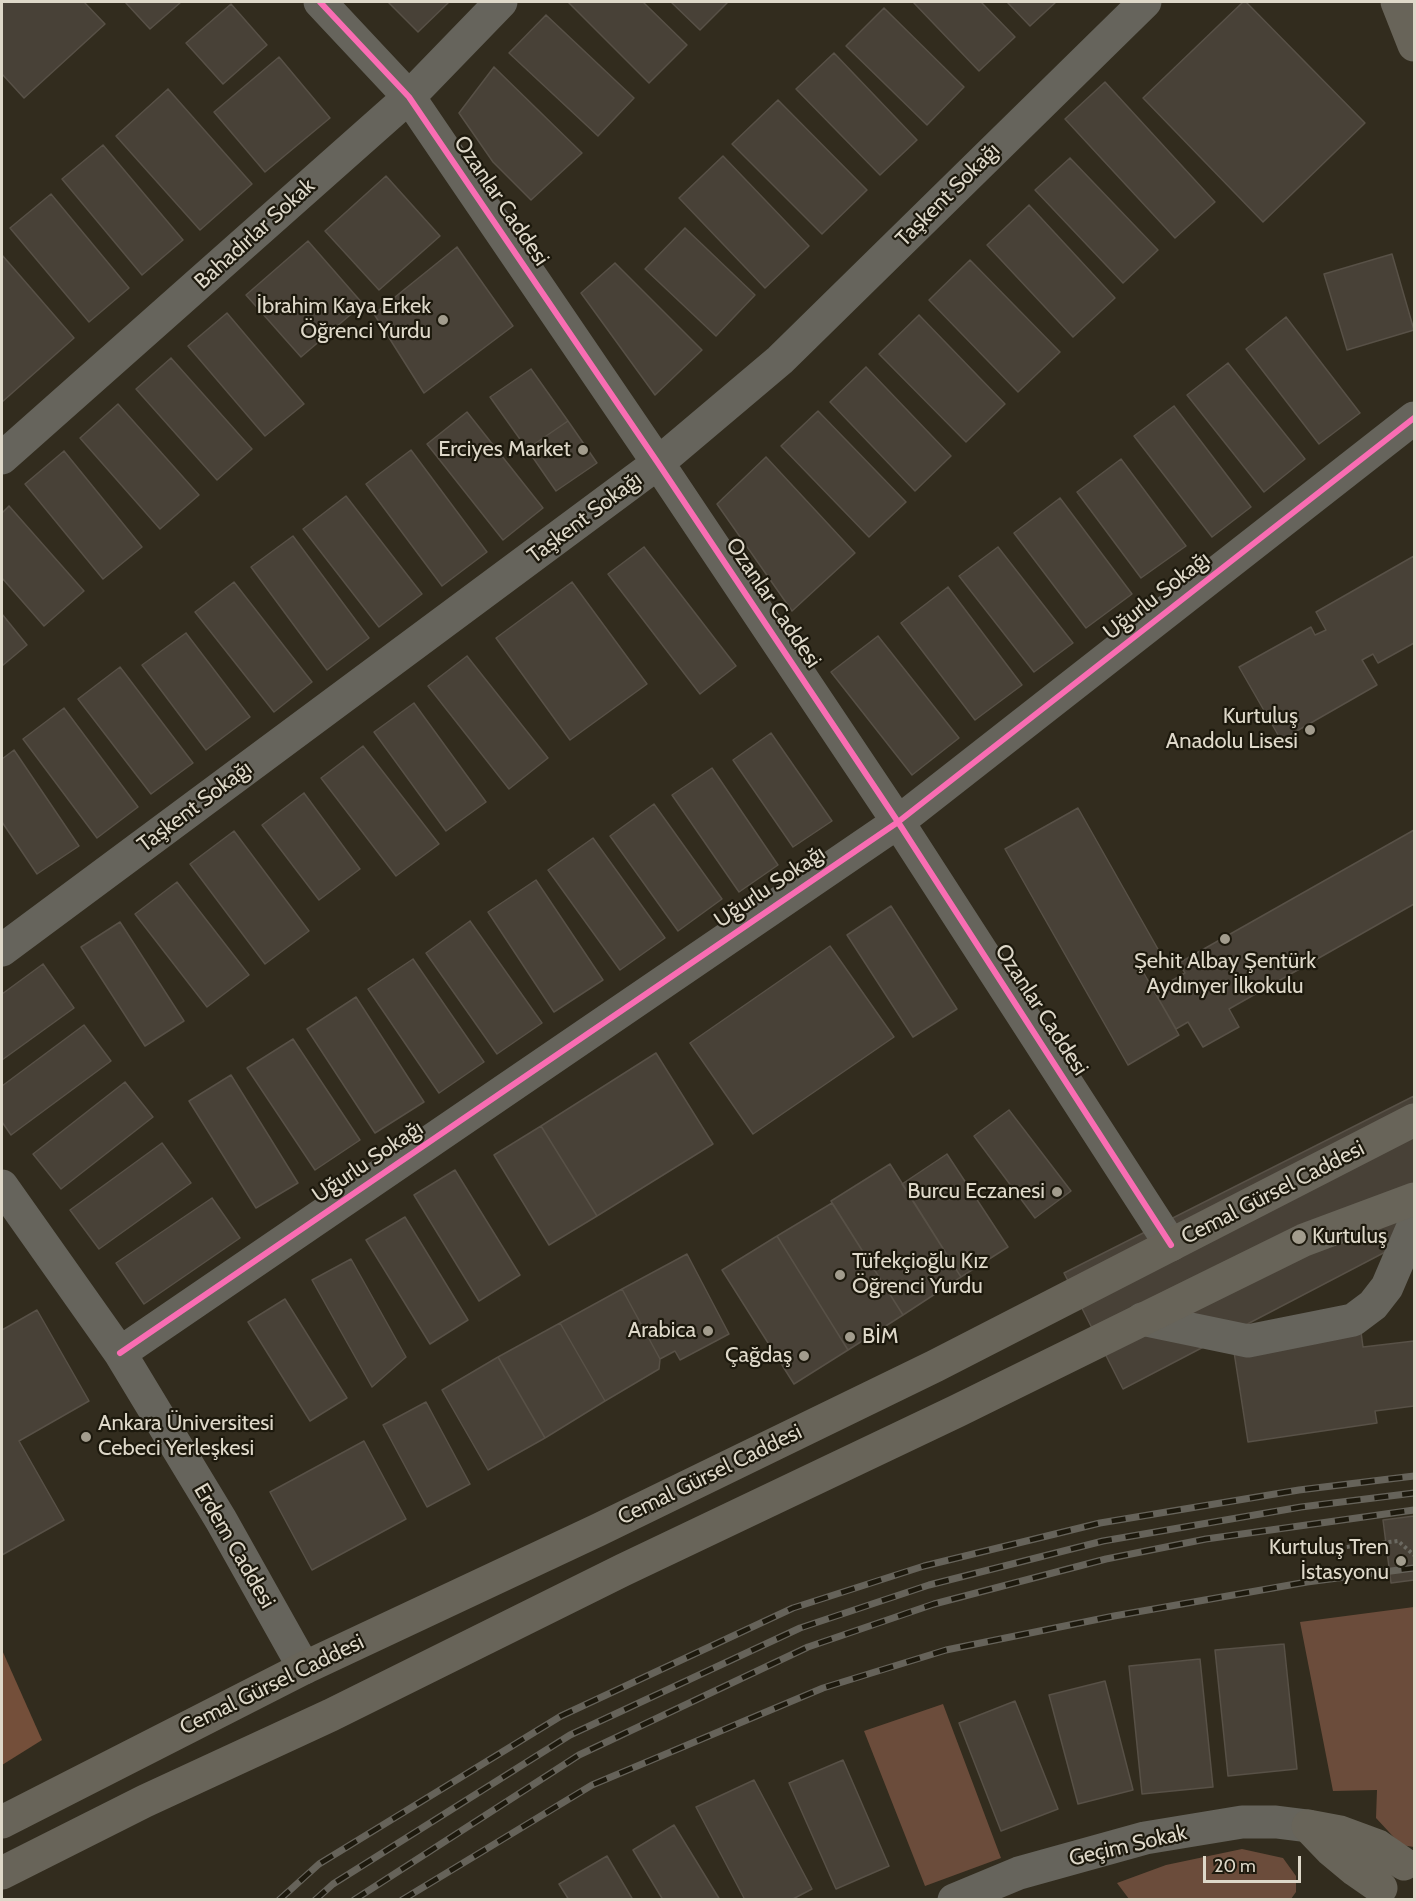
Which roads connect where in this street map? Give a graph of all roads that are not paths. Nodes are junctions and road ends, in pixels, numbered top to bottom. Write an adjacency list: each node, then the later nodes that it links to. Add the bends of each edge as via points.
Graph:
1 (320, 2): 6 (street, Ozanlar Caddesi)
2 (501, 2): 6 (street, Bahadırlar Sokak)
3 (1145, 2): 9 (street, Taşkent Sokağı, via 780,360)
4 (1397, 2): 5 (main road)
5 (1414, 45)
6 (409, 97): 8 (street, Bahadırlar Sokak); 9 (street, Ozanlar Caddesi)
7 (1414, 418): 10 (street, Uğurlu Sokağı)
8 (2, 458)
9 (658, 463): 10 (street, Ozanlar Caddesi); 11 (street, Taşkent Sokağı)
10 (897, 822): 16 (street, Ozanlar Caddesi); 18 (street, Uğurlu Sokağı)
11 (2, 950)
12 (1414, 1120): 16 (main road, Cemal Gürsel Caddesi)
13 (2, 1186): 18 (street, Erdem Caddesi)
14 (1414, 1199): 17 (main road, via 1304,1240)
15 (1414, 1224): 17 (street, via 1387,1287 1373,1305 1353,1320 1248,1341)
16 (1171, 1245): 19 (main road, Cemal Gürsel Caddesi, via 882,1392)
17 (1142, 1318): 23 (main road, via 331,1715 145,1800)
18 (120, 1353): 19 (street, Erdem Caddesi)
19 (304, 1668): 20 (main road, Cemal Gürsel Caddesi)
20 (2, 1822)
21 (1308, 1826): 22 (main road, via 1340,1832 1378,1846); 24 (main road); 25 (street, Geçim Sokak, via 1242,1822 1145,1838 1019,1873)
22 (1409, 1864): 24 (main road, via 1386,1878)
23 (2, 1873)
24 (1381, 1894)
25 (954, 1899)

